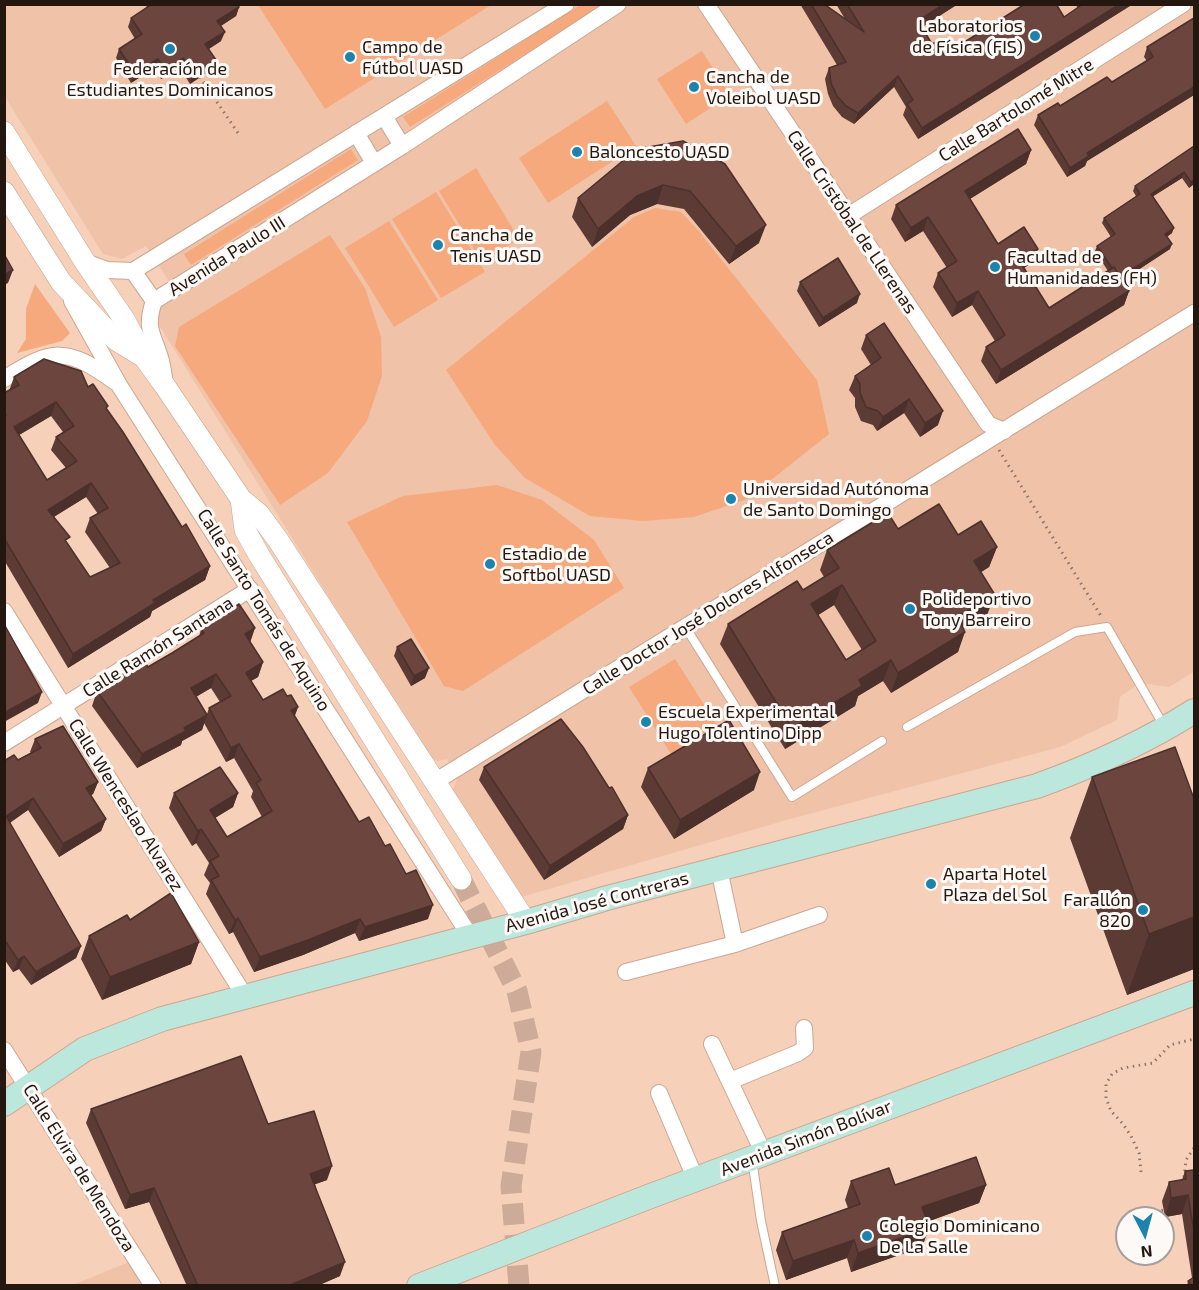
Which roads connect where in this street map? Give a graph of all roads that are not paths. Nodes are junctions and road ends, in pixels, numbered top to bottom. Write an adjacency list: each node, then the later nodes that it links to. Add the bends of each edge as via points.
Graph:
1 (566, 4): 5 (street, Avenida Paulo III)
2 (618, 4): 8 (street, Avenida Paulo III)
3 (706, 4): 11 (street, Calle Cristóbal de Llerenas)
4 (1183, 4): 11 (street, Calle Bartolomé Mitre)
5 (384, 116): 7 (street, Avenida Paulo III); 8 (street)
6 (4, 132): 12 (street, Calle Santo Tomás de Aquino)
7 (356, 133): 9 (street); 13 (street, Avenida Paulo III)
8 (402, 146): 9 (street, Avenida Paulo III)
9 (374, 163): 15 (street, Avenida Paulo III)
10 (4, 192): 14 (street, Calle Santo Tomás de Aquino)
11 (848, 216): 21 (street, Calle Cristóbal de Llerenas)
12 (85, 262): 13 (street, via 107,270); 17 (street, Calle Santo Tomás de Aquino, via 124,319)
13 (133, 271): 15 (street)
14 (61, 282): 17 (street, Calle Santo Tomás de Aquino, via 116,340); 19 (street, Calle Santo Tomás de Aquino)
15 (154, 301): 20 (street, Avenida Paulo III, via 149,328 162,362)
16 (1194, 313): 21 (street, Calle Doctor José Dolores Alfonseca)
17 (144, 357): 20 (street, Calle Santo Tomás de Aquino)
18 (4, 378): 19 (street, via 33,361 65,356 92,365)
19 (119, 385): 23 (street, Calle Santo Tomás de Aquino)
20 (165, 386): 22 (street, Calle Santo Tomás de Aquino)
21 (998, 435): 25 (street, Calle Doctor José Dolores Alfonseca)
22 (241, 499): 32 (street, Calle Santo Tomás de Aquino, via 259,514 278,540); 34 (street, via 245,530 259,555)
23 (250, 589): 26 (street, Calle Ramón Santana); 37 (street, Calle Santo Tomás de Aquino)
24 (4, 611): 26 (street, Calle Wenceslao Alvarez)
25 (686, 628): 30 (lane, via 792,797); 32 (street, Calle Doctor José Dolores Alfonseca)
26 (64, 706): 31 (street, Calle Ramón Santana); 41 (street, Calle Wenceslao Alvarez)
27 (1194, 711): 29 (main road, Avenida José Contreras)
28 (907, 727): 29 (lane, via 1075,632 1107,627)
29 (1166, 729): 33 (main road, Avenida José Contreras, via 1088,768 1037,786)
30 (882, 741)
31 (4, 743)
32 (436, 781): 36 (street, Calle Santo Tomás de Aquino)
33 (719, 869): 36 (main road, Avenida José Contreras); 38 (street)
34 (461, 879)
35 (819, 915): 38 (street)
36 (526, 922): 37 (main road, Avenida José Contreras)
37 (470, 936): 41 (main road, Avenida José Contreras)
38 (735, 944): 39 (street)
39 (626, 972)
40 (1194, 993): 49 (main road, Avenida Simón Bolívar)
41 (246, 998): 46 (main road, Avenida José Contreras, via 162,1019 85,1049)
42 (804, 1028): 45 (street, via 805,1048)
43 (712, 1044): 45 (street)
44 (4, 1050): 46 (street, Calle Elvira de Mendoza)
45 (730, 1082): 49 (street)
46 (28, 1088): 48 (main road, Avenida José Contreras); 51 (street, Calle Elvira de Mendoza)
47 (659, 1093): 50 (street)
48 (4, 1104)
49 (758, 1156): 50 (main road, Avenida Simón Bolívar); 53 (lane, via 761,1221)
50 (696, 1180): 52 (main road, Avenida Simón Bolívar)
51 (153, 1286)
52 (419, 1286)
53 (775, 1286)

